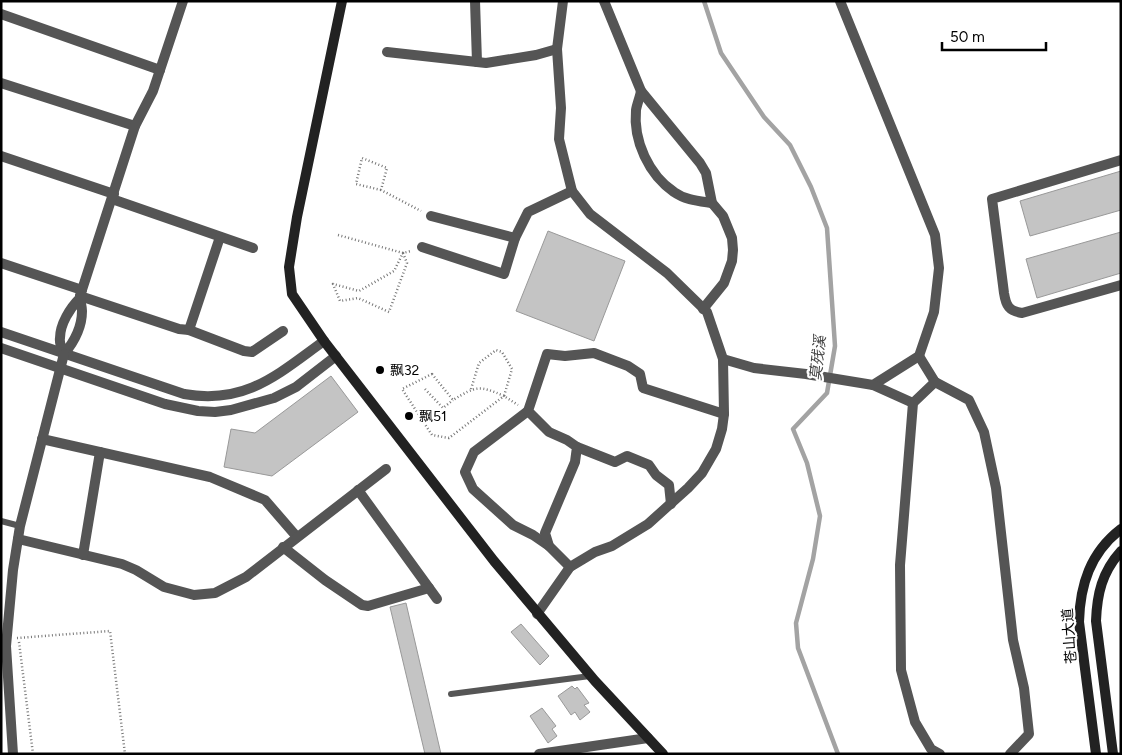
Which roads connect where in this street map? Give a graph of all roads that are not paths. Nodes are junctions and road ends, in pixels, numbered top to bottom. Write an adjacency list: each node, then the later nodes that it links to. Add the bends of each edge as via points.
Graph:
1 (182, 1): 11 (street)
2 (342, 1): 32 (street, via 289,267 292,294)
3 (475, 1): 10 (street)
4 (563, 1): 8 (street)
5 (604, 1): 13 (street)
6 (840, 1): 36 (street, via 935,235 939,268 934,312)
7 (1, 14): 11 (street)
8 (557, 50): 10 (street); 17 (street, via 559,140)
9 (387, 52): 10 (street)
10 (477, 62)
11 (160, 70): 14 (street)
12 (1, 82): 14 (street)
13 (641, 91): 19 (street, via 700,163 706,173); 19 (street, via 636,110 638,140 658,178 675,193)
14 (136, 126): 18 (street)
15 (1, 156): 18 (street)
16 (1121, 160): 26 (street, via 992,198 1004,294 1006,305 1012,311 1022,313)
17 (572, 191): 22 (street, via 528,212); 28 (street, via 590,214 668,274)
18 (113, 197): 21 (street); 27 (street)
19 (712, 202): 28 (street, via 723,216 732,238 732,262 724,283)
20 (431, 216): 22 (street)
21 (220, 237): 24 (street); 29 (street)
22 (515, 238): 23 (street, via 504,274)
23 (422, 247)
24 (253, 248)
25 (1, 263): 27 (street)
26 (1121, 285)
27 (81, 295): 29 (street); 34 (street, via 78,331); 34 (street, via 61,330 59,339)
28 (703, 309): 37 (street)
29 (189, 330): 30 (street, via 244,352 252,352)
30 (283, 331)
31 (1, 332): 34 (street)
32 (324, 341): 35 (street); 39 (street)
33 (1, 348): 38 (street)
34 (64, 354): 38 (street); 39 (street, via 196,396 239,393)
35 (336, 356): 42 (street, via 296,387); 64 (street)
36 (919, 356): 40 (street); 41 (street)
37 (724, 359): 41 (street, via 754,368); 45 (street)
38 (60, 368): 42 (street, via 183,409 231,410); 46 (street)
39 (266, 382): 42 (street)
40 (935, 382): 43 (street); 74 (street, via 969,400 984,432 994,478 1013,640 1024,688 1029,734)
41 (873, 385): 43 (street)
42 (274, 398)
43 (913, 403): 73 (street, via 900,565 901,670 915,722 931,749)
44 (528, 411): 45 (street, via 547,354 594,353 640,374 643,388); 47 (street, via 549,432); 57 (street, via 474,452 465,472 473,488 513,525)
45 (724, 414): 51 (street, via 716,449 702,473)
46 (42, 438): 48 (street); 53 (street)
47 (577, 448): 51 (street, via 615,462 627,456 649,465 669,485); 57 (street, via 575,462 545,533)
48 (100, 452): 55 (street, via 210,477 253,494 265,500); 60 (street)
49 (386, 469): 50 (street)
50 (358, 490): 55 (street); 62 (street)
51 (672, 504): 61 (street, via 648,524)
52 (1, 521): 53 (lane)
53 (20, 526): 56 (street)
54 (1121, 529): 75 (street, 苍山大道, via 1099,550 1089,567 1080,601 1079,622)
55 (297, 537): 58 (street)
56 (18, 540): 60 (street); 65 (street)
57 (549, 546): 61 (street)
58 (283, 547): 60 (street, via 246,577 215,593 194,595 164,587 122,564); 62 (street, via 362,605)
59 (1121, 551): 76 (street, 苍山大道, via 1104,574 1096,603)
60 (83, 555)
61 (570, 568): 64 (street)
62 (429, 588): 63 (street)
63 (437, 600)
64 (537, 614): 66 (street)
65 (5, 633): 68 (street)
66 (590, 676): 67 (lane); 69 (street)
67 (451, 694)
68 (6, 723): 70 (street)
69 (648, 738): 71 (street); 72 (street)
70 (13, 754)
71 (539, 754)
72 (663, 754)
73 (940, 754)
74 (1010, 754)
75 (1096, 754)
76 (1113, 754)

